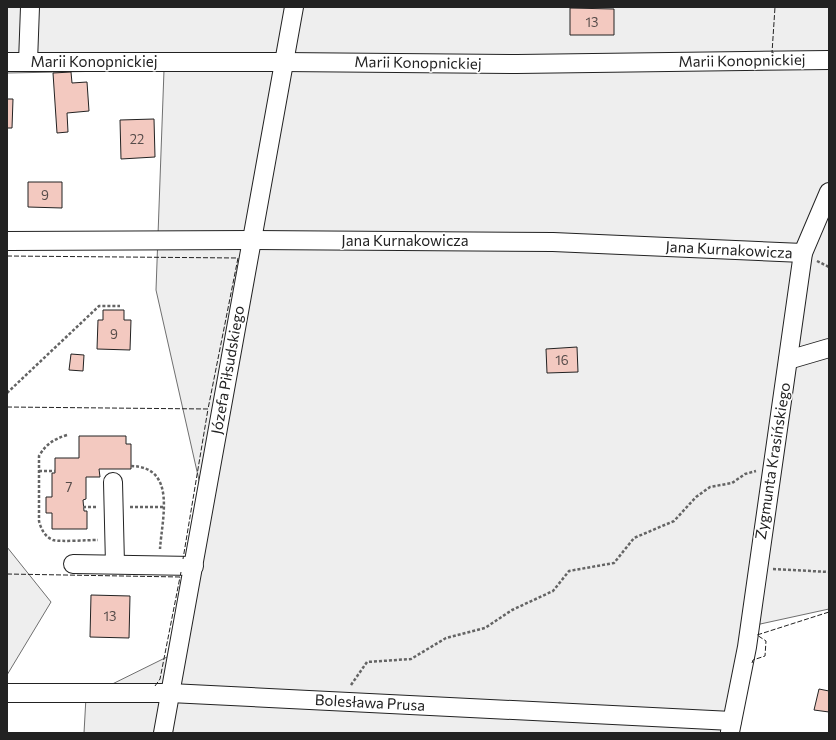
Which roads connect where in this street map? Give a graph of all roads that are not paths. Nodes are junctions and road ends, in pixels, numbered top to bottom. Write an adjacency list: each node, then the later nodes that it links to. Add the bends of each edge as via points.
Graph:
1 (30, 7): 5 (street)
2 (294, 7): 6 (street, Józefa Piłsudskiego)
3 (829, 60): 6 (street, Marii Konopnickiej, via 517,64)
4 (7, 62): 5 (street, Marii Konopnickiej)
5 (28, 62): 6 (street, Marii Konopnickiej)
6 (283, 62): 8 (street, Józefa Piłsudskiego)
7 (829, 192): 10 (street, Zygmunta Krasińskiego)
8 (252, 240): 9 (street, Jana Kurnakowicza); 10 (street, Jana Kurnakowicza, via 553,242); 16 (street, Józefa Piłsudskiego)
9 (7, 241)
10 (803, 253): 12 (street, Zygmunta Krasińskiego)
11 (829, 348): 12 (street)
12 (788, 360): 19 (street, Zygmunta Krasińskiego, via 746,647)
13 (113, 482): 15 (street)
14 (73, 564): 15 (street)
15 (115, 564): 16 (street)
16 (194, 566): 18 (street, Józefa Piłsudskiego)
17 (7, 693): 18 (street, Bolesława Prusa)
18 (170, 693): 19 (street, Bolesława Prusa); 20 (street, Józefa Piłsudskiego)
19 (731, 727)
20 (163, 733)

